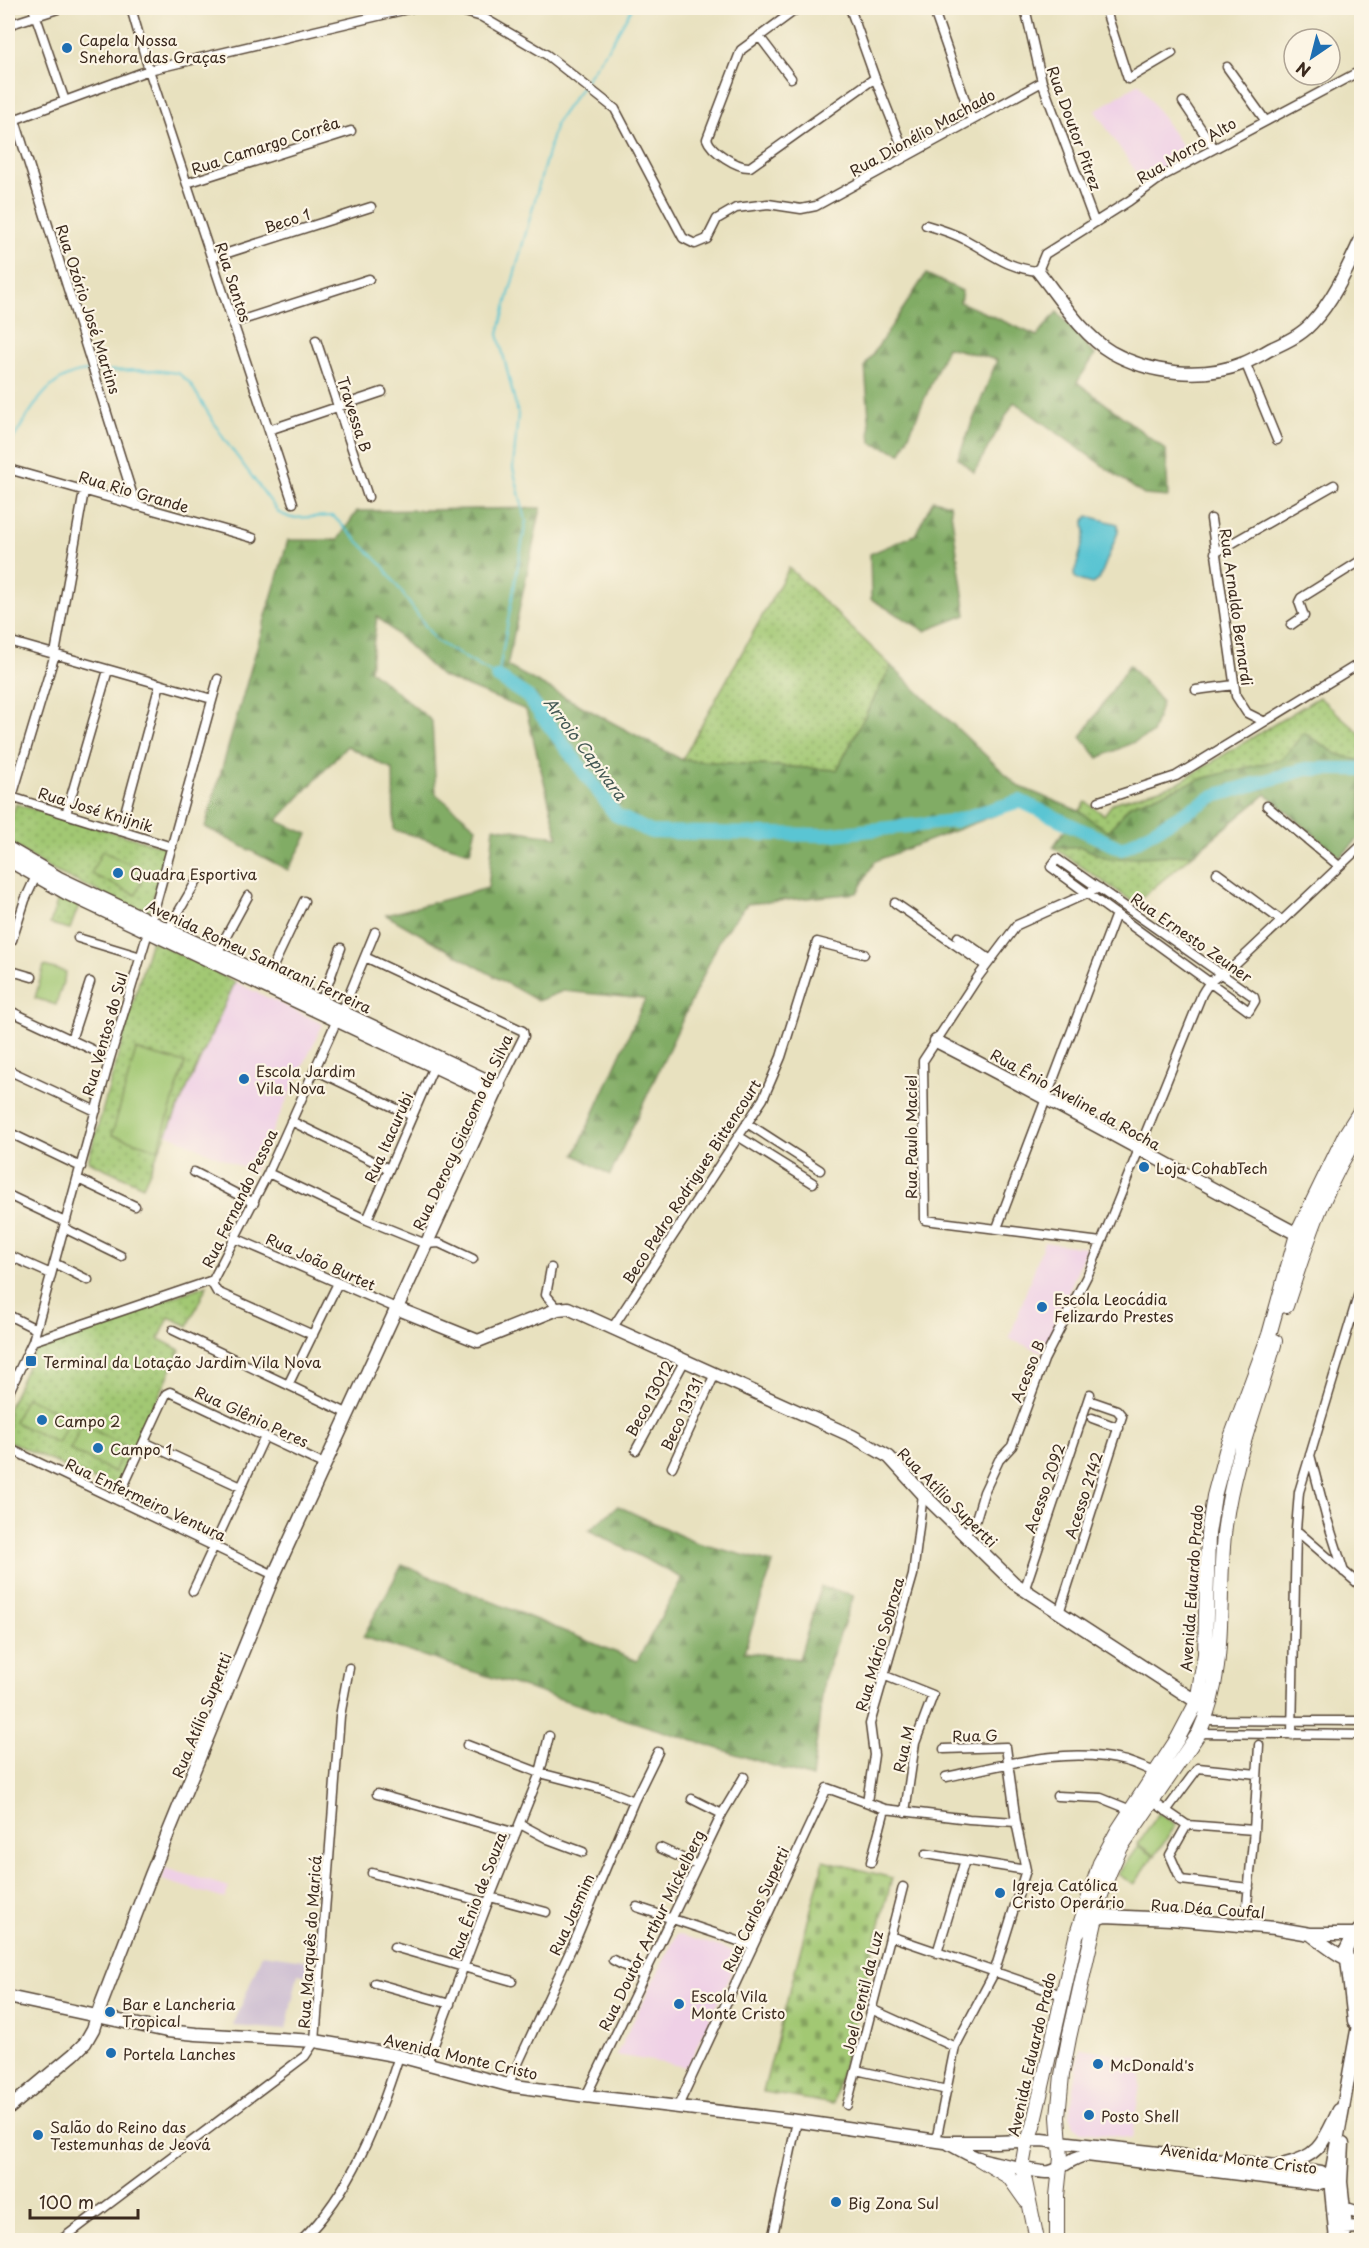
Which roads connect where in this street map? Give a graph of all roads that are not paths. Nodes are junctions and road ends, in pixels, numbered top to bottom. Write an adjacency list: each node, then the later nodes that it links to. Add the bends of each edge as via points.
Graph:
1 (61, 8): 10 (street)
2 (130, 8): 15 (street, Rua Santos)
3 (412, 8): 15 (street)
4 (450, 8): 27 (street, Rua Dionélio Machado, via 482,17 547,55 615,109 678,230 686,241 695,244 707,239 717,219 726,212 768,204 801,209 816,206)
5 (798, 8): 12 (street)
6 (850, 8): 18 (street)
7 (933, 8): 22 (street)
8 (1025, 8): 19 (street, Rua Doutor Pitrez)
9 (1105, 8): 13 (street, via 1128,80)
10 (35, 12): 11 (street); 20 (street)
11 (8, 25)
12 (759, 36): 17 (street); 18 (street, via 741,50 707,139 709,145 740,166 750,167)
13 (1172, 53)
14 (1227, 67): 23 (street)
15 (149, 70): 20 (street); 28 (street, Rua Santos)
16 (1362, 70): 23 (street, Rua Morro Alto)
17 (791, 78)
18 (875, 78): 27 (street)
19 (1042, 82): 22 (street, Rua Dionélio Machado); 30 (street, Rua Doutor Pitrez)
20 (65, 101): 24 (street)
21 (1183, 102): 26 (street)
22 (972, 120): 27 (street, Rua Dionélio Machado)
23 (1265, 120): 26 (street, Rua Morro Alto)
24 (11, 121): 48 (street, Rua Ozório José Martins)
25 (351, 131): 28 (street, Rua Camargo Corrêa)
26 (1214, 148): 30 (street, Rua Morro Alto)
27 (906, 156)
28 (187, 183): 33 (street, Rua Santos)
29 (371, 207): 33 (street, Beco 1)
30 (1094, 221): 34 (street, Rua Morro Alto, via 1045,254)
31 (926, 225): 34 (street, via 950,232 1007,265)
32 (1362, 237): 38 (street, via 1346,271 1313,322 1284,343)
33 (212, 258): 36 (street, Rua Santos)
34 (1038, 271): 38 (street, via 1091,336 1110,352 1177,373)
35 (369, 279): 36 (street)
36 (233, 323): 41 (street, Rua Santos)
37 (316, 339): 40 (street, Travessa B)
38 (1245, 362): 42 (street)
39 (382, 392): 40 (street)
40 (337, 407): 41 (street); 46 (street, Travessa B)
41 (269, 430): 47 (street, Rua Santos)
42 (1277, 440)
43 (8, 469): 45 (street, Rua Rio Grande)
44 (1334, 485): 51 (street)
45 (84, 491): 48 (street, Rua Rio Grande); 55 (street)
46 (368, 497)
47 (293, 503)
48 (136, 506): 50 (street, Rua Rio Grande)
49 (1211, 519): 51 (street, Rua Arnaldo Bernardi)
50 (253, 538)
51 (1215, 553): 60 (street, Rua Arnaldo Bernardi)
52 (1362, 560): 53 (street, via 1301,598 1304,616)
53 (1291, 625)
54 (8, 641): 55 (street)
55 (55, 654): 57 (street); 64 (street)
56 (1362, 662): 63 (street)
57 (108, 669): 59 (street); 68 (street)
58 (218, 679): 62 (street, Rua Ventos do Sul)
59 (160, 684): 62 (street); 69 (street)
60 (1234, 685): 61 (street); 63 (street, Rua Arnaldo Bernardi, via 1247,713)
61 (1196, 690)
62 (212, 699): 71 (street, Rua Ventos do Sul)
63 (1263, 722): 65 (street, via 1176,776)
64 (11, 797): 67 (street); 68 (street, Rua José Knijnik)
65 (1099, 801)
66 (1267, 806): 74 (street)
67 (8, 810)
68 (66, 814): 69 (street, Rua José Knijnik)
69 (120, 831): 71 (street, Rua José Knijnik)
70 (1362, 845): 74 (street)
71 (172, 847): 85 (street, Rua Ventos do Sul)
72 (8, 848): 85 (street, Avenida Romeu Samarani Ferreira)
73 (8, 860): 77 (street, Avenida Romeu Samarani Ferreira)
74 (1339, 866): 84 (street)
75 (1217, 873): 84 (street)
76 (200, 875): 86 (street)
77 (36, 876): 85 (street, Avenida Romeu Samarani Ferreira); 90 (street)
78 (1099, 888): 79 (street, Rua Paulo Maciel); 79 (street, Rua Ernesto Zeuner, via 1057,859 1051,867); 98 (street, Rua Ernesto Zeuner)
79 (1088, 893): 83 (street, Rua Ernesto Zeuner); 96 (street, Rua Paulo Maciel, via 1017,925)
80 (248, 896): 92 (street)
81 (304, 901): 100 (street)
82 (895, 903): 96 (street)
83 (1116, 914): 102 (street, Rua Ernesto Zeuner); 115 (street)
84 (1282, 921): 98 (street, via 1234,966)
85 (150, 926): 86 (street, Avenida Romeu Samarani Ferreira); 92 (street, Avenida Romeu Samarani Ferreira); 94 (street, Rua Ventos do Sul)
86 (168, 930): 92 (street, Avenida Romeu Samarani Ferreira)
87 (375, 932): 95 (street, Rua Fernando Pessoa)
88 (958, 937): 96 (street)
89 (78, 938): 94 (street)
90 (12, 940)
91 (341, 948): 104 (street)
92 (209, 952): 100 (street, Avenida Romeu Samarani Ferreira); 103 (street, Avenida Romeu Samarani Ferreira)
93 (864, 954): 120 (street, Beco Pedro Rodrigues Bittencourt, via 817,942 782,1057)
94 (141, 957): 110 (street, Rua Ventos do Sul)
95 (365, 957): 106 (street, Rua Fernando Pessoa); 114 (street, Rua Derocy Giacomo da Silva, via 524,1033)
96 (988, 963): 109 (street, Rua Paulo Maciel)
97 (8, 970): 99 (street)
98 (1221, 973): 102 (street); 102 (street, Rua Ernesto Zeuner, via 1255,999 1249,1011)
99 (32, 977)
100 (268, 978): 103 (street, Avenida Romeu Samarani Ferreira)
101 (90, 982): 107 (street)
102 (1209, 982): 124 (street, Acesso B)
103 (284, 990): 104 (street, Avenida Romeu Samarani Ferreira); 106 (street, Avenida Romeu Samarani Ferreira)
104 (321, 1003): 106 (street, Avenida Romeu Samarani Ferreira)
105 (8, 1010): 107 (street)
106 (340, 1016): 108 (street, Avenida Romeu Samarani Ferreira); 113 (street, Rua Fernando Pessoa)
107 (71, 1040): 110 (street)
108 (392, 1040): 111 (street, Avenida Romeu Samarani Ferreira); 114 (street, Avenida Romeu Samarani Ferreira)
109 (936, 1041): 115 (street, Rua Ênio Aveline da Rocha); 137 (street, Rua Paulo Maciel, via 923,1061 925,1220)
110 (110, 1059): 117 (street, Rua Ventos do Sul)
111 (434, 1066): 114 (street, Avenida Romeu Samarani Ferreira); 118 (street, Rua Itacurubi)
112 (8, 1070): 117 (street)
113 (315, 1070): 118 (street); 119 (street, Rua Fernando Pessoa)
114 (497, 1090): 141 (street, Rua Derocy Giacomo da Silva)
115 (1045, 1098): 124 (street, Rua Ênio Aveline da Rocha); 137 (street)
116 (1362, 1108): 138 (main road, Avenida Eduardo Prado, via 1345,1135)
117 (96, 1111): 125 (street, Rua Ventos do Sul)
118 (412, 1116): 126 (street, Rua Itacurubi)
119 (291, 1121): 126 (street); 129 (street, Rua Fernando Pessoa)
120 (747, 1123): 123 (street, Beco Pedro Rodrigues Bittencourt); 127 (street)
121 (1362, 1129): 138 (main road, Avenida Eduardo Prado, via 1348,1148)
122 (8, 1132): 125 (street)
123 (738, 1136): 131 (street); 155 (street, Beco Pedro Rodrigues Bittencourt)
124 (1139, 1150): 138 (street, Rua Ênio Aveline da Rocha); 140 (street, Acesso B)
125 (81, 1167): 130 (street, Rua Ventos do Sul)
126 (389, 1169): 135 (street, Rua Itacurubi)
127 (820, 1170)
128 (194, 1173): 133 (street)
129 (268, 1173): 133 (street, Rua Fernando Pessoa); 135 (street)
130 (78, 1179): 134 (street); 136 (street, Rua Ventos do Sul)
131 (813, 1182)
132 (8, 1195): 136 (street)
133 (254, 1203): 139 (street, Rua Fernando Pessoa)
134 (135, 1206)
135 (367, 1220): 141 (street)
136 (64, 1225): 143 (street); 145 (street, Rua Ventos do Sul)
137 (997, 1228): 140 (street)
138 (1302, 1237): 172 (main road, Avenida Eduardo Prado); 174 (main road, Avenida Eduardo Prado, via 1298,1269)
139 (235, 1238): 149 (street, Rua Fernando Pessoa); 150 (street, Rua João Burtet)
140 (1101, 1242): 183 (street, Acesso B, via 1044,1360 1012,1446 999,1460 976,1519)
141 (426, 1244): 144 (street, via 439,1243); 153 (street, Rua Atílio Supertti)
142 (8, 1255): 147 (street)
143 (121, 1256)
144 (473, 1259)
145 (54, 1263): 147 (street, Rua Ventos do Sul); 148 (street)
146 (551, 1268): 152 (street, via 546,1295)
147 (51, 1274): 156 (street, Rua Ventos do Sul)
148 (88, 1280)
149 (213, 1280): 158 (street, via 218,1292); 159 (street, Rua Fernando Pessoa)
150 (338, 1283): 153 (street, Rua João Burtet); 158 (street)
151 (1362, 1283): 173 (street)
152 (554, 1305): 153 (street, via 478,1341); 155 (street, Rua Atílio Supertti)
153 (396, 1308): 165 (street, Rua Atílio Supertti)
154 (8, 1315): 156 (street)
155 (613, 1327): 160 (street, Rua Atílio Supertti)
156 (36, 1329): 159 (street, Rua Ventos do Sul)
157 (173, 1330): 163 (street)
158 (313, 1335): 163 (street)
159 (33, 1341): 162 (street, Rua Ventos do Sul)
160 (685, 1360): 161 (street, Rua Atílio Supertti); 171 (street, Beco 13012)
161 (715, 1374): 176 (street, Beco 13131); 178 (street, Rua Atílio Supertti, via 852,1436 889,1457)
162 (10, 1380): 164 (street, Rua Ventos do Sul)
163 (288, 1385): 165 (street)
164 (8, 1394)
165 (349, 1414): 175 (street, Rua Atílio Supertti)
166 (1092, 1418): 167 (street)
167 (1119, 1428): 189 (street, Acesso 2092, via 1121,1412 1092,1398); 190 (street, Acesso 2142)
168 (265, 1436): 169 (street, Rua Glênio Peres, via 168,1392); 175 (street, Rua Glênio Peres); 177 (street)
169 (144, 1442): 177 (street); 179 (street)
170 (8, 1448): 179 (street, Rua Enfermeiro Ventura)
171 (636, 1450)
172 (1226, 1451): 174 (main road); 180 (main road, Avenida Eduardo Prado)
173 (1309, 1453): 182 (street, via 1299,1492); 185 (street)
174 (1240, 1455): 181 (main road, Avenida Eduardo Prado)
175 (325, 1465): 186 (street, Rua Atílio Supertti)
176 (672, 1467)
177 (241, 1487): 184 (street)
178 (923, 1494): 183 (street, Rua Atílio Supertti); 192 (street, Rua Mário Sobroza, via 913,1575)
179 (117, 1500): 184 (street, Rua Enfermeiro Ventura)
180 (1210, 1520): 181 (main road); 193 (main road, Avenida Eduardo Prado, via 1205,1654)
181 (1225, 1523): 196 (main road, Avenida Eduardo Prado, via 1218,1652)
182 (1296, 1530): 185 (street); 194 (street)
183 (965, 1534): 189 (street, Rua Atílio Supertti)
184 (214, 1546): 186 (street, Rua Enfermeiro Ventura); 188 (street)
185 (1344, 1572): 187 (street)
186 (274, 1575): 261 (street, Rua Atílio Supertti)
187 (1362, 1587)
188 (193, 1591)
189 (1024, 1591): 190 (street, Rua Atílio Supertti)
190 (1059, 1613): 193 (street, Rua Atílio Supertti)
191 (349, 1668): 263 (street, Rua Marquês do Maricá, via 340,1716)
192 (883, 1675): 214 (street, Rua Mário Sobroza, via 870,1724 874,1755); 218 (street, Rua M, via 933,1694 915,1743)
193 (1197, 1702): 205 (main road, Avenida Eduardo Prado)
194 (1291, 1720): 195 (street); 196 (street); 197 (street)
195 (1362, 1721)
196 (1202, 1726): 197 (street); 215 (main road, Avenida Eduardo Prado)
197 (1292, 1735): 198 (street)
198 (1362, 1735)
199 (549, 1736): 206 (street, Rua Ênio de Souza)
200 (467, 1745): 206 (street)
201 (1259, 1745): 207 (street)
202 (944, 1749): 204 (street, Rua G, via 1006,1748)
203 (658, 1752): 213 (street, Rua Jasmim)
204 (1008, 1764): 205 (street, via 1077,1755 1124,1761); 209 (street); 220 (street)
205 (1156, 1772): 217 (main road, Avenida Eduardo Prado)
206 (540, 1773): 213 (street); 221 (street, Rua Ênio de Souza)
207 (1257, 1774): 215 (street, via 1198,1768); 223 (street)
208 (744, 1777): 219 (street, Rua Doutor Arthur Mickelberg)
209 (946, 1777)
210 (377, 1794): 224 (street)
211 (1057, 1796): 217 (street, via 1101,1798)
212 (692, 1799): 219 (street)
213 (634, 1801): 268 (street, Rua Jasmim)
214 (867, 1802): 216 (street); 245 (street, Rua Carlos Superti, via 827,1788)
215 (1160, 1806): 222 (street); 240 (main road, Avenida Eduardo Prado, via 1117,1855)
216 (885, 1809): 218 (street); 229 (street)
217 (1131, 1810): 244 (main road, Avenida Eduardo Prado, via 1100,1863)
218 (905, 1812): 220 (street)
219 (722, 1814): 230 (street, Rua Doutor Arthur Mickelberg)
220 (1016, 1822): 231 (street)
221 (520, 1824): 224 (street, Rua Ênio de Souza); 226 (street)
222 (1187, 1825): 223 (street); 234 (street, via 1170,1856 1181,1880)
223 (1254, 1830): 234 (street)
224 (516, 1833): 235 (street, Rua Ênio de Souza)
225 (660, 1848): 230 (street)
226 (583, 1852)
227 (926, 1854): 228 (street)
228 (965, 1860): 231 (street); 247 (street)
229 (871, 1862)
230 (697, 1865): 239 (street, Rua Doutor Arthur Mickelberg)
231 (1026, 1870): 252 (street)
232 (372, 1873): 235 (street)
233 (903, 1887): 243 (street, Joel Gentil da Luz)
234 (1249, 1888): 236 (street)
235 (489, 1900): 238 (street); 251 (street, Rua Ênio de Souza)
236 (1247, 1905)
237 (637, 1907): 239 (street)
238 (546, 1912)
239 (672, 1918): 245 (street); 253 (street, Rua Doutor Arthur Mickelberg)
240 (1096, 1918): 242 (street, Rua Déa Coufal, via 1171,1919); 244 (street); 279 (main road, Avenida Eduardo Prado, via 1067,2048 1058,2117)
241 (1360, 1931): 242 (street, Rua Déa Coufal); 248 (street, via 1350,1942)
242 (1310, 1934): 248 (street, Rua Déa Coufal)
243 (890, 1936): 247 (street); 260 (street, Joel Gentil da Luz)
244 (1076, 1936): 256 (main road, Avenida Eduardo Prado)
245 (753, 1946): 273 (street, Rua Carlos Superti)
246 (394, 1947): 251 (street)
247 (937, 1953): 252 (street)
248 (1346, 1958): 250 (street, Rua Déa Coufal); 262 (street)
249 (613, 1960): 253 (street)
250 (1362, 1963)
251 (464, 1967): 254 (street); 259 (street, Rua Ênio de Souza)
252 (994, 1973): 256 (street); 264 (street)
253 (644, 1976): 270 (street, Rua Doutor Arthur Mickelberg)
254 (512, 1982)
255 (375, 1983): 259 (street)
256 (1062, 1995): 278 (main road, Avenida Eduardo Prado)
257 (8, 1997): 261 (street, Avenida Monte Cristo)
258 (1362, 2003): 262 (street)
259 (450, 2004): 266 (street, Rua Ênio de Souza)
260 (871, 2009): 264 (street); 267 (street, Joel Gentil da Luz)
261 (98, 2016): 263 (street, Avenida Monte Cristo, via 167,2031); 274 (street, Rua Atílio Supertti, via 85,2043)
262 (1355, 2032): 271 (street)
263 (315, 2041): 265 (street, Avenida Monte Cristo); 291 (street, Rua Marquês do Maricá, via 305,2056)
264 (955, 2047): 269 (street)
265 (399, 2056): 266 (street, Avenida Monte Cristo); 292 (street, via 362,2153 335,2200)
266 (427, 2063): 268 (street, Avenida Monte Cristo)
267 (856, 2070): 269 (street); 272 (street, Joel Gentil da Luz)
268 (508, 2085): 270 (street, Avenida Monte Cristo)
269 (947, 2090): 277 (street)
270 (586, 2096): 273 (street, Avenida Monte Cristo)
271 (1346, 2098): 276 (street); 281 (street, via 1312,2154); 284 (street)
272 (847, 2105)
273 (678, 2106): 275 (street, Avenida Monte Cristo)
274 (8, 2109)
275 (797, 2121): 277 (street, Avenida Monte Cristo); 293 (street)
276 (1344, 2137): 284 (street); 286 (street)
277 (941, 2141): 278 (street, Avenida Monte Cristo); 280 (street, Avenida Monte Cristo)
278 (1028, 2141): 279 (street, Avenida Monte Cristo); 282 (main road, Avenida Eduardo Prado)
279 (1059, 2142): 281 (street, Avenida Monte Cristo); 283 (main road, Avenida Eduardo Prado)
280 (980, 2159): 282 (street, Avenida Monte Cristo); 285 (main road, via 1008,2177)
281 (1275, 2166): 284 (street, Avenida Monte Cristo, via 1321,2173)
282 (1022, 2167): 283 (street, Avenida Monte Cristo, via 1041,2173); 285 (main road, Avenida Eduardo Prado)
283 (1060, 2168): 284 (street, Avenida Monte Cristo, via 1078,2156 1087,2156 1319,2184); 295 (main road, Avenida Eduardo Prado)
284 (1330, 2180): 286 (street); 286 (street)
285 (1028, 2203): 294 (main road, Avenida Eduardo Prado)
286 (1340, 2203): 287 (street); 288 (street); 290 (street)
287 (1362, 2206)
288 (1362, 2214)
289 (1362, 2227): 290 (street)
290 (1341, 2232): 296 (street)
291 (61, 2241)
292 (302, 2241)
293 (772, 2241)
294 (1036, 2241)
295 (1058, 2241)
296 (1336, 2241)

